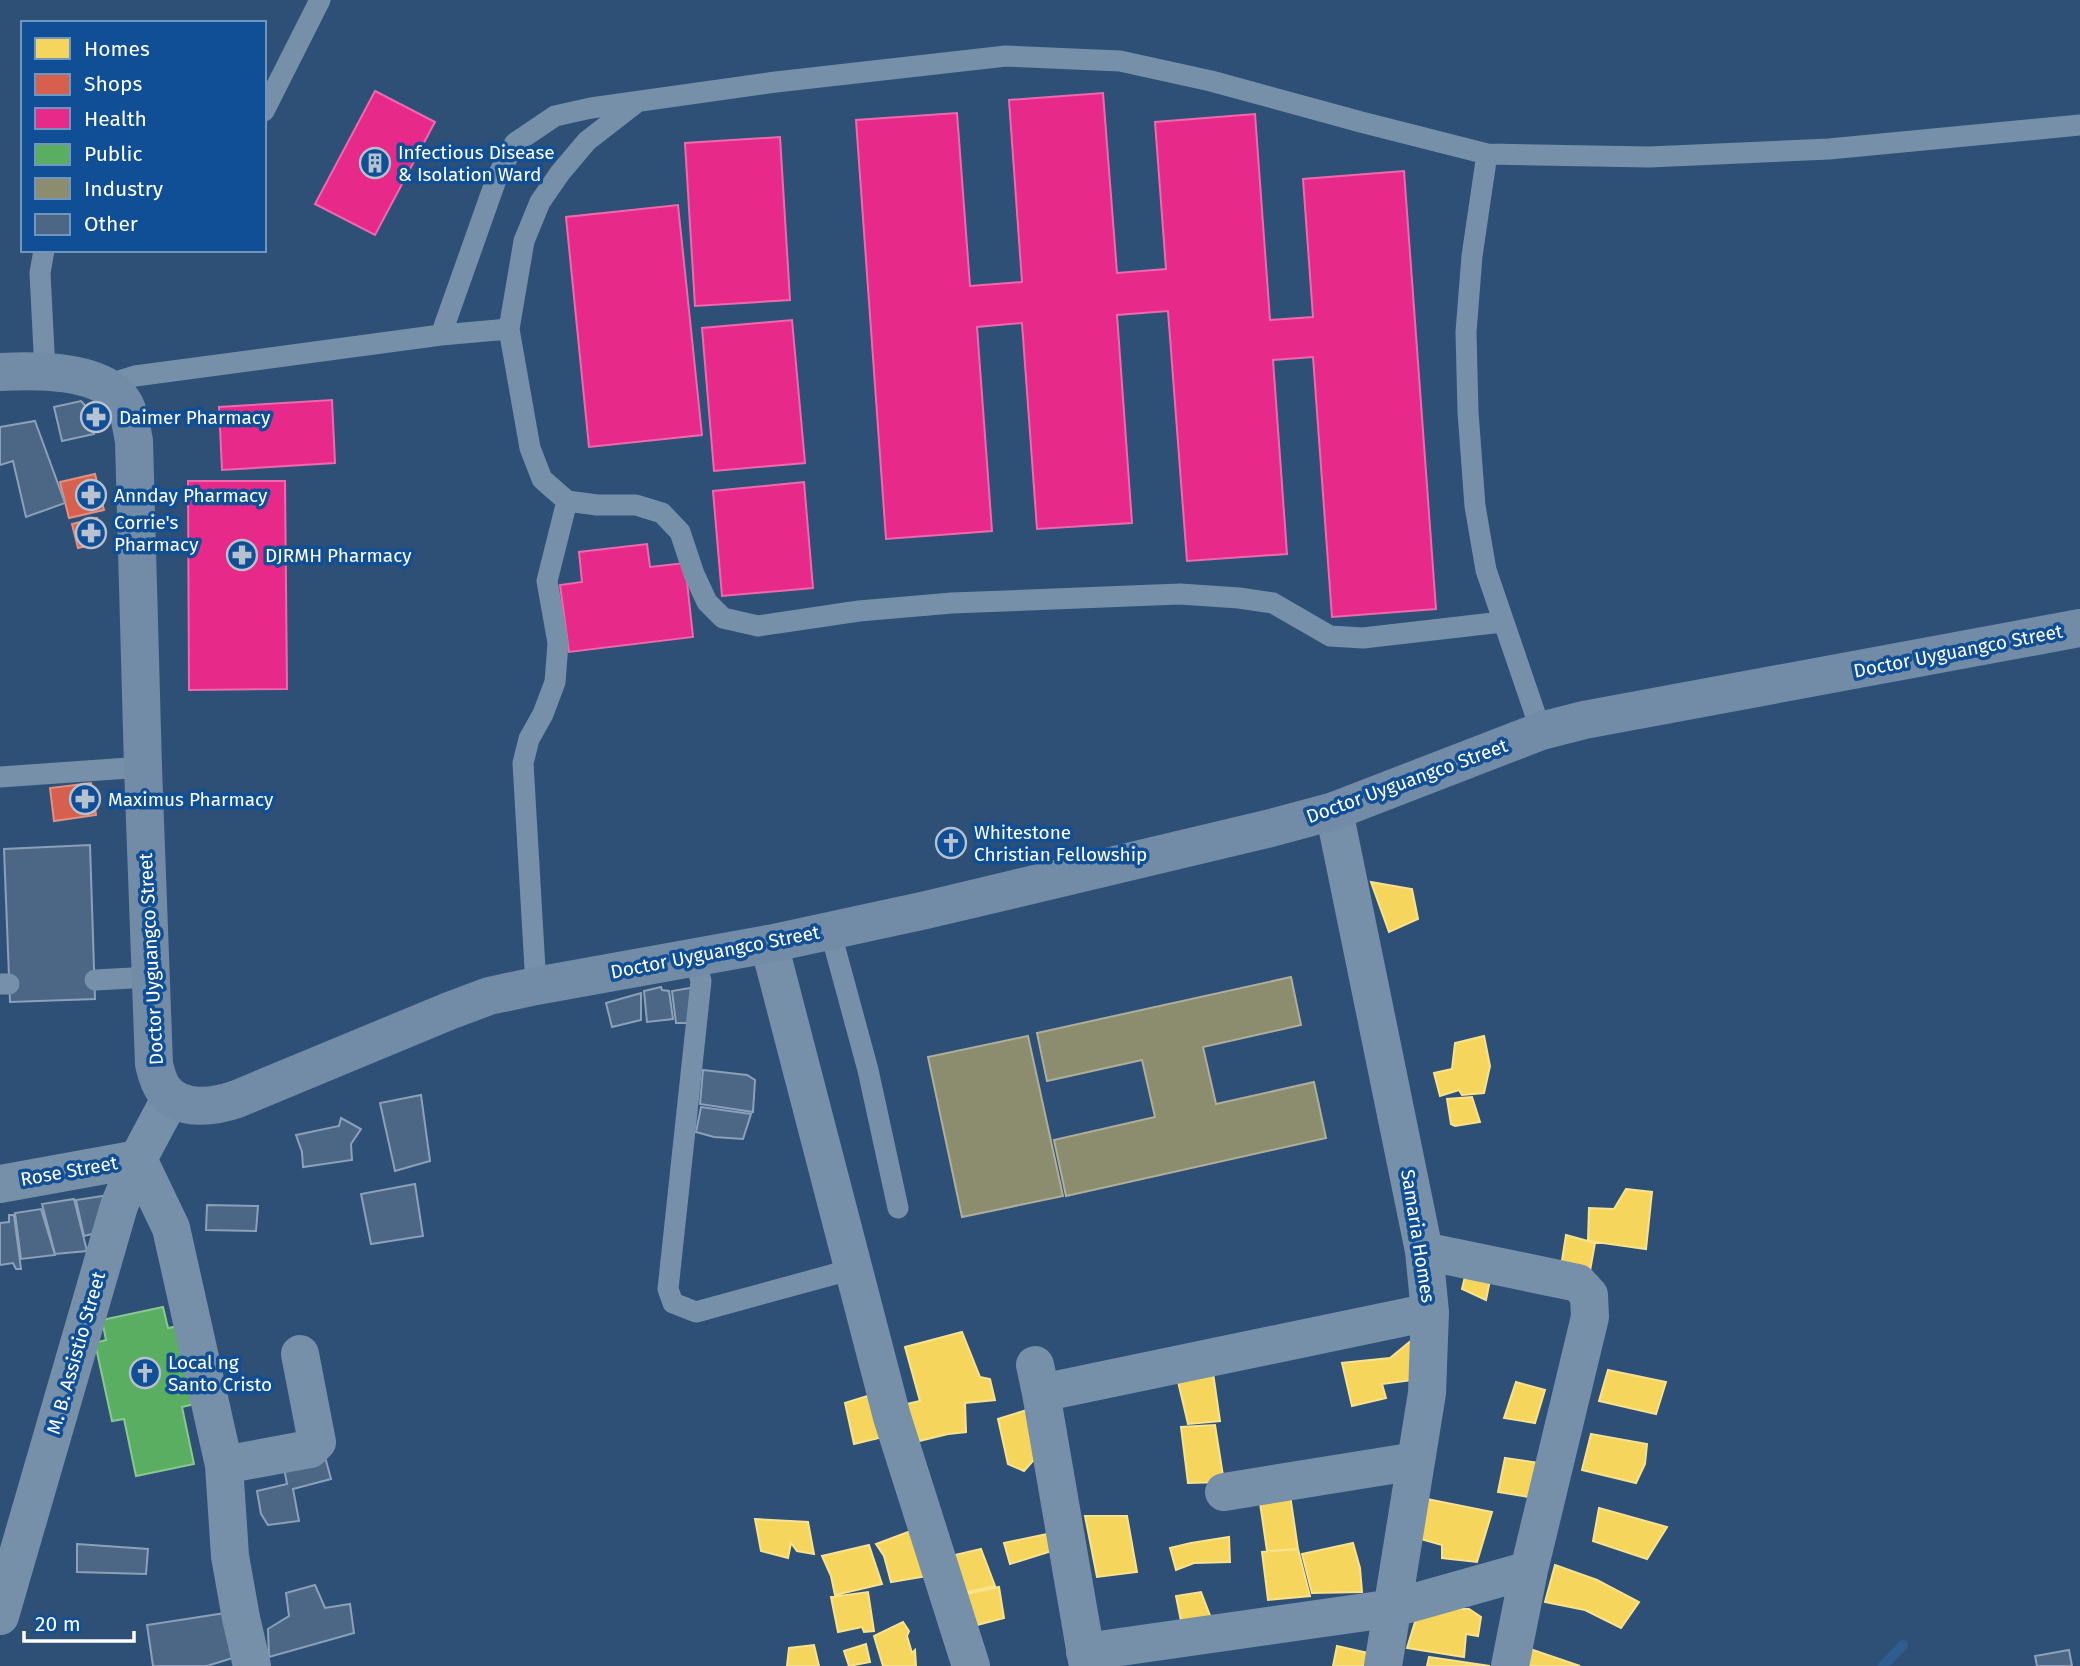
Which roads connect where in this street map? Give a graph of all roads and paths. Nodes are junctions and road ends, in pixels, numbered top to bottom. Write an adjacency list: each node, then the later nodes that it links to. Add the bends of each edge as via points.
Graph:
1 (320, 0): 3 (lane)
2 (637, 102): 5 (lane, via 1006,56 1121,61); 7 (lane, via 587,141 540,202 524,241); 8 (lane, via 555,116 515,143 497,177)
3 (266, 107)
4 (2080, 124): 5 (lane, via 1815,149 1649,157)
5 (1487, 154): 13 (lane, via 1466,332 1468,412 1475,506 1486,569)
6 (44, 252): 9 (lane, via 40,273)
7 (509, 329): 8 (lane); 12 (lane, via 530,448 542,479)
8 (441, 335): 11 (lane, via 135,376)
9 (45, 371): 10 (main road); 11 (main road)
10 (0, 372)
11 (106, 386): 16 (main road, Doctor Uyguangco Street, via 122,399 134,441)
12 (567, 501): 13 (lane, via 636,505 662,513 680,532 707,602 723,618 758,626 952,603 1180,594 1273,603 1330,636 1363,638); 24 (lane, via 547,581 558,643 555,682 523,763)
13 (1502, 622): 15 (lane)
14 (2080, 628): 15 (main road, Doctor Uyguangco Street, via 1584,720)
15 (1541, 732): 18 (main road, Doctor Uyguangco Street)
16 (143, 767): 17 (lane); 22 (main road, Doctor Uyguangco Street)
17 (0, 777)
18 (1334, 811): 19 (main road, Doctor Uyguangco Street); 29 (street, Samaria Homes)
19 (830, 930): 20 (main road, Doctor Uyguangco Street); 28 (lane, via 868,1070)
20 (769, 944): 21 (main road, Doctor Uyguangco Street); 30 (street)
21 (694, 957): 24 (main road, Doctor Uyguangco Street); 30 (lane, via 701,988 668,1289 673,1303 696,1312)
22 (151, 976): 23 (lane); 25 (main road, Doctor Uyguangco Street, via 154,1063 159,1083)
23 (94, 980)
24 (536, 986): 25 (main road, Doctor Uyguangco Street, via 449,1011 222,1104 193,1105)
25 (171, 1097): 26 (street, M. B. Assistio Street)
26 (138, 1159): 27 (street, Rose Street); 34 (street, via 171,1228); 38 (street, M. B. Assistio Street, via 119,1206)
27 (0, 1184)
28 (898, 1208)
29 (1424, 1251): 31 (street, Samaria Homes); 36 (street, via 1577,1283 1589,1295 1590,1317)
30 (853, 1269): 41 (street, via 892,1417)
31 (1430, 1312): 33 (street, Samaria Homes, via 1427,1393); 39 (street, via 1038,1379)
32 (300, 1354): 34 (street, via 317,1442 310,1449)
33 (1416, 1461): 35 (street); 37 (street, Samaria Homes)
34 (224, 1465): 40 (street, via 230,1556)
35 (1224, 1492)
36 (1529, 1570): 37 (street); 43 (street)
37 (1394, 1608): 39 (street); 42 (street, Samaria Homes)
38 (0, 1616)
39 (1086, 1659)
40 (252, 1666)
41 (971, 1666)
42 (1383, 1666)
43 (1510, 1666)

